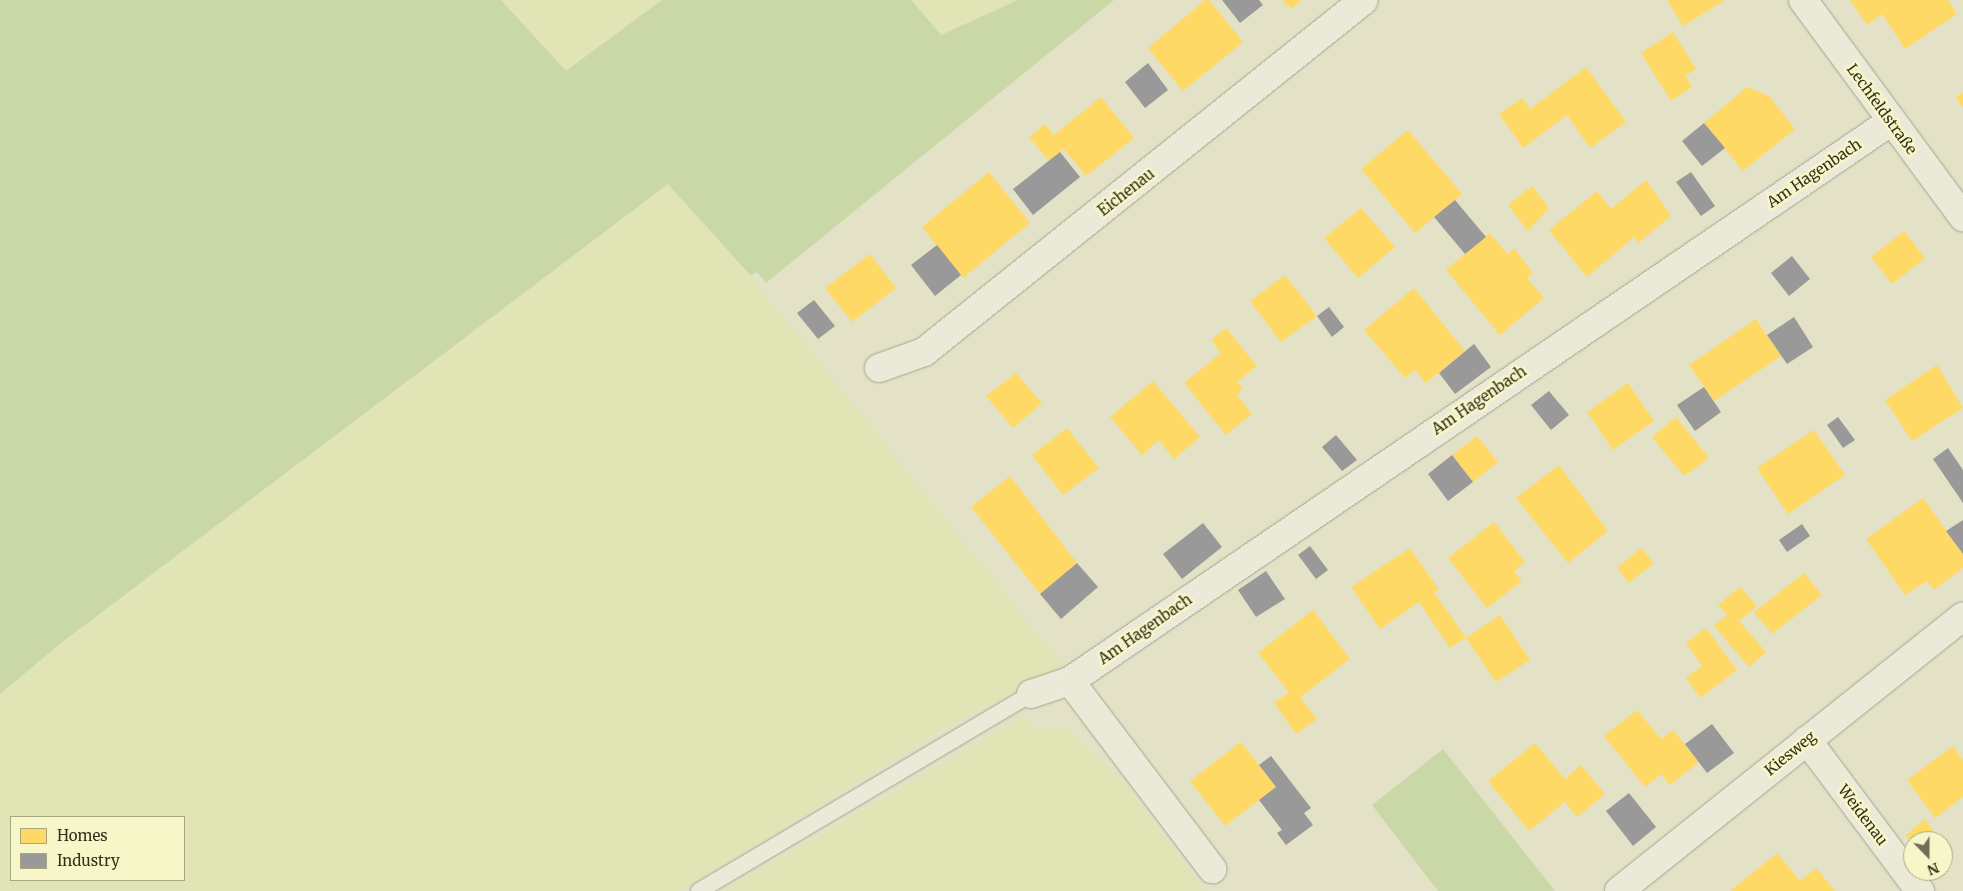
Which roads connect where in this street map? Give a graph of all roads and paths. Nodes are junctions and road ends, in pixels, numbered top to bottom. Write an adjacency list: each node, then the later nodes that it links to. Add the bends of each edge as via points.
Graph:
1 (1364, 0): 5 (street, Eichenau, via 924,352)
2 (1804, 0): 3 (street, Lechfeldstraße)
3 (1890, 122): 4 (street, Lechfeldstraße); 7 (street, Am Hagenbach)
4 (1963, 217)
5 (879, 368)
6 (1963, 616): 9 (street, Kiesweg)
7 (1070, 681): 8 (street, Am Hagenbach); 10 (street)
8 (1031, 694): 11 (lane)
9 (1807, 740): 12 (street, Kiesweg); 13 (street, Weidenau)
10 (1212, 869)
11 (699, 891)
12 (1618, 891)
13 (1920, 891)

